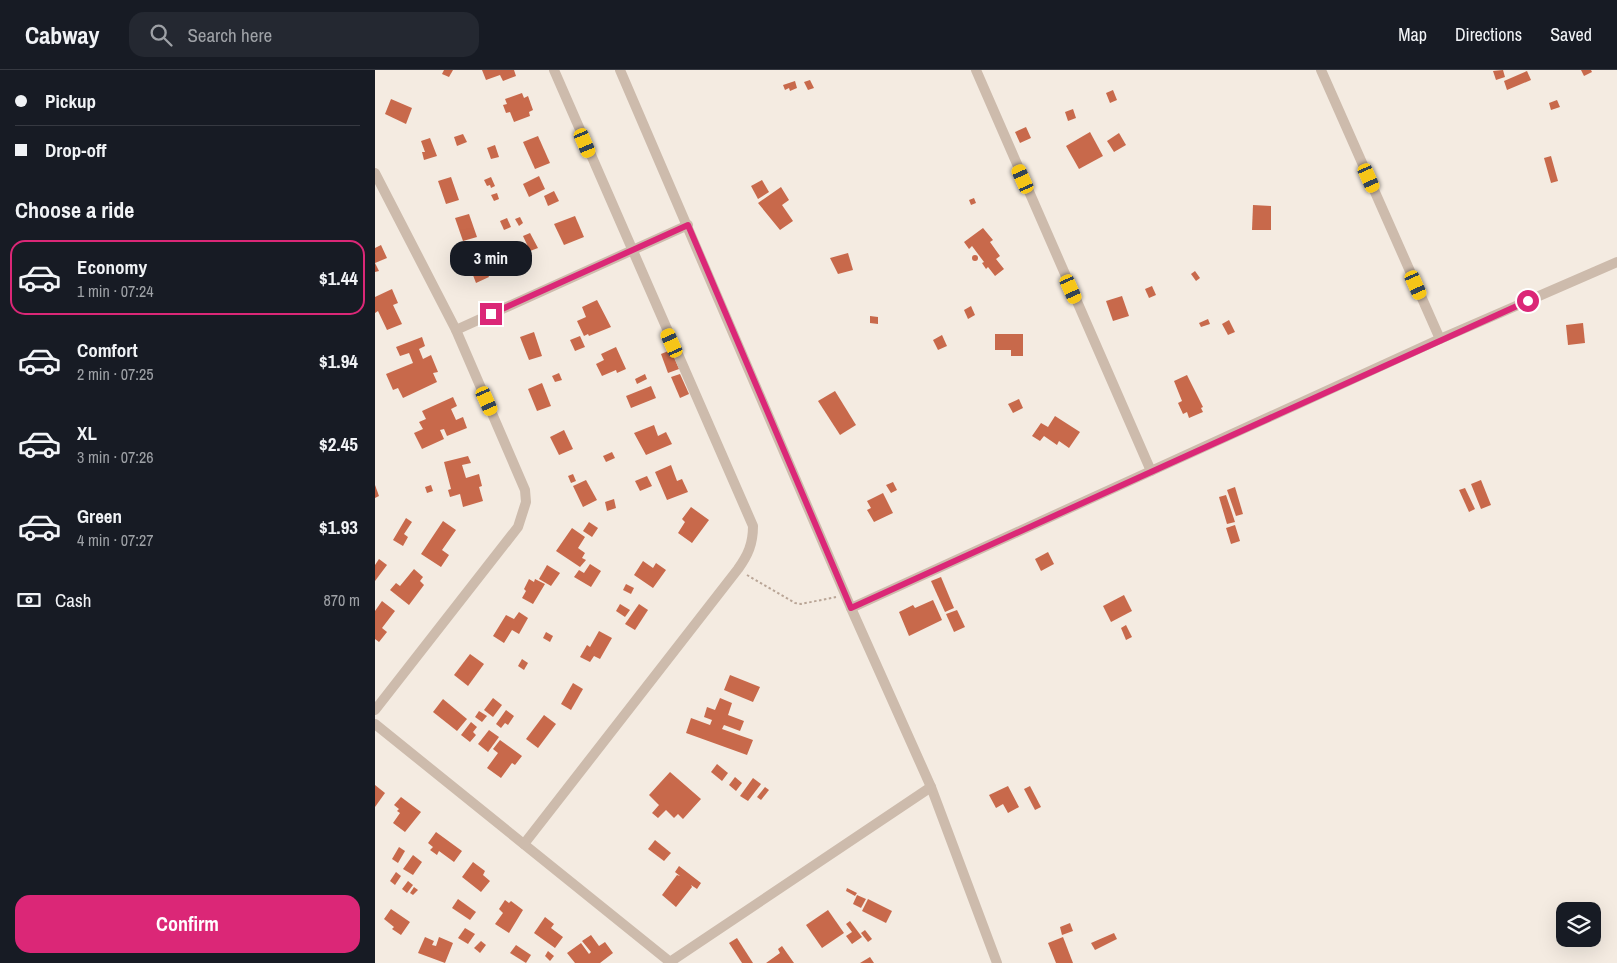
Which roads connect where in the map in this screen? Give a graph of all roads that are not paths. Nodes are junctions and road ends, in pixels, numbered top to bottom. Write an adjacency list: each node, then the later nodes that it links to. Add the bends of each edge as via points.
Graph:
1 (554, 70): 7 (street)
2 (620, 70): 6 (street)
3 (975, 70): 11 (street)
4 (1321, 70): 10 (street)
5 (375, 173): 9 (street)
6 (688, 225): 7 (street); 12 (street)
7 (632, 252): 9 (street); 16 (street, via 753,526 753,540 739,570)
8 (1617, 262): 10 (street)
9 (456, 330): 13 (street, via 525,490 526,502 518,526)
10 (1439, 339): 11 (street)
11 (1151, 471): 12 (street)
12 (851, 608): 15 (street)
13 (375, 710)
14 (375, 724): 16 (street)
15 (931, 787): 17 (street); 18 (street)
16 (524, 844): 17 (street)
17 (670, 963)
18 (997, 963)

